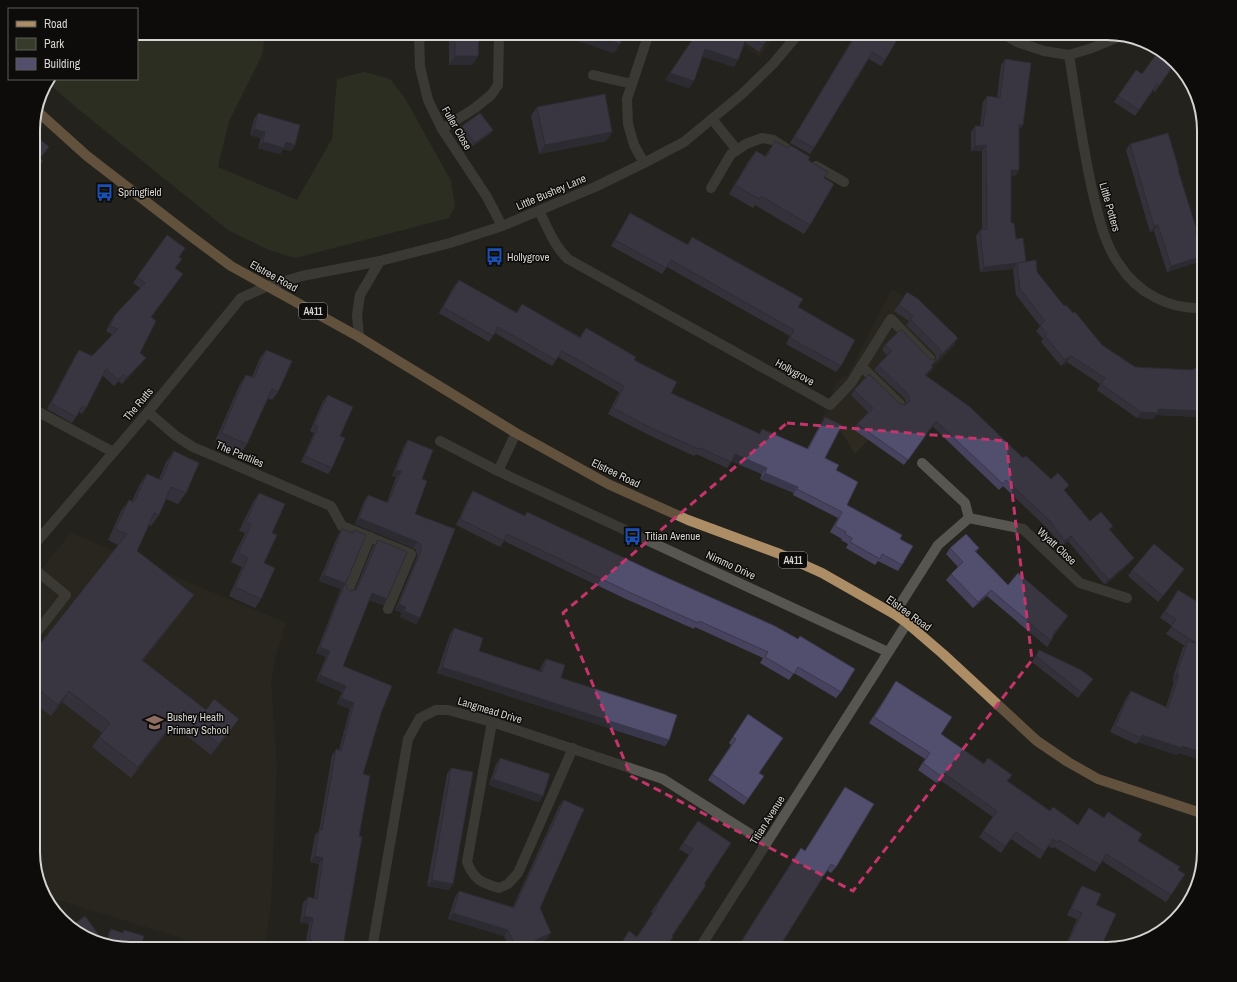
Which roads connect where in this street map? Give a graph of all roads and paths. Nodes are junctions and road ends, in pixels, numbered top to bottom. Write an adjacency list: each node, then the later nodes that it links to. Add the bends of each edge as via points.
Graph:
1 (419, 40): 12 (street, Fuller Close, via 420,67 428,100)
2 (500, 40): 12 (street, via 498,85 491,95 475,108)
3 (647, 40): 9 (street)
4 (793, 40): 11 (street, Little Bushey Lane, via 773,64)
5 (1014, 40): 7 (street, via 1044,52)
6 (1111, 40): 7 (street)
7 (1069, 55): 21 (street, Little Potters, via 1087,170 1109,247 1129,278 1158,300)
8 (593, 75): 9 (street)
9 (632, 84): 14 (street, via 627,99 628,124 634,145)
10 (42, 115): 20 (main road, Elstree Road / A411, via 87,156 188,234 231,266)
11 (712, 120): 13 (street); 14 (street, Little Bushey Lane, via 684,142)
12 (442, 130): 18 (street, Fuller Close)
13 (738, 150): 15 (street, via 762,138 773,140); 16 (street, via 731,154)
14 (644, 163): 17 (street, Little Bushey Lane)
15 (844, 182)
16 (711, 188)
17 (539, 211): 18 (street, Little Bushey Lane); 24 (street, Hollygrove, via 554,241 568,260 830,405 851,383)
18 (502, 226): 19 (street, Little Bushey Lane)
19 (380, 261): 20 (street, Little Bushey Lane, via 302,276); 22 (street, via 360,295 357,315)
20 (268, 286): 22 (main road, Elstree Road / A411); 26 (street, The Rutts, via 241,298)
21 (1197, 307)
22 (359, 337): 28 (main road, Elstree Road / A411)
23 (930, 358): 24 (street, via 891,319)
24 (861, 366): 25 (street)
25 (900, 404)
26 (148, 412): 30 (street, The Rutts); 35 (street, The Pantiles, via 193,447 330,506 342,526)
27 (40, 413): 30 (street)
28 (516, 433): 32 (street); 40 (main road, Elstree Road / A411, via 608,484 688,520 822,572)
29 (440, 441): 32 (street, Nimmo Drive)
30 (113, 452): 34 (street, The Rutts)
31 (922, 463): 33 (street, via 965,503)
32 (498, 471): 43 (street, Nimmo Drive)
33 (969, 518): 38 (street, Wyatt Close, via 1023,529 1080,583); 40 (street, via 938,545)
34 (40, 534)
35 (370, 537): 37 (street); 39 (street, via 411,554)
36 (40, 574): 42 (street, via 66,596)
37 (348, 591)
38 (1127, 598)
39 (388, 608)
40 (894, 614): 41 (main road, Elstree Road / A411)
41 (907, 623): 43 (street, Titian Avenue); 46 (main road, Elstree Road / A411, via 1037,741 1068,762 1098,779)
42 (40, 628)
43 (888, 652): 47 (street, Titian Avenue)
44 (492, 722): 45 (street, Langmead Drive); 45 (street, via 467,862 471,873 481,882 499,888 508,884 518,873); 48 (street, Langmead Drive, via 448,710 436,710 420,718 408,739)
45 (573, 748): 47 (street, Langmead Drive, via 663,779)
46 (1197, 812)
47 (766, 844): 49 (street, Titian Avenue)
48 (373, 942)
49 (703, 942)

